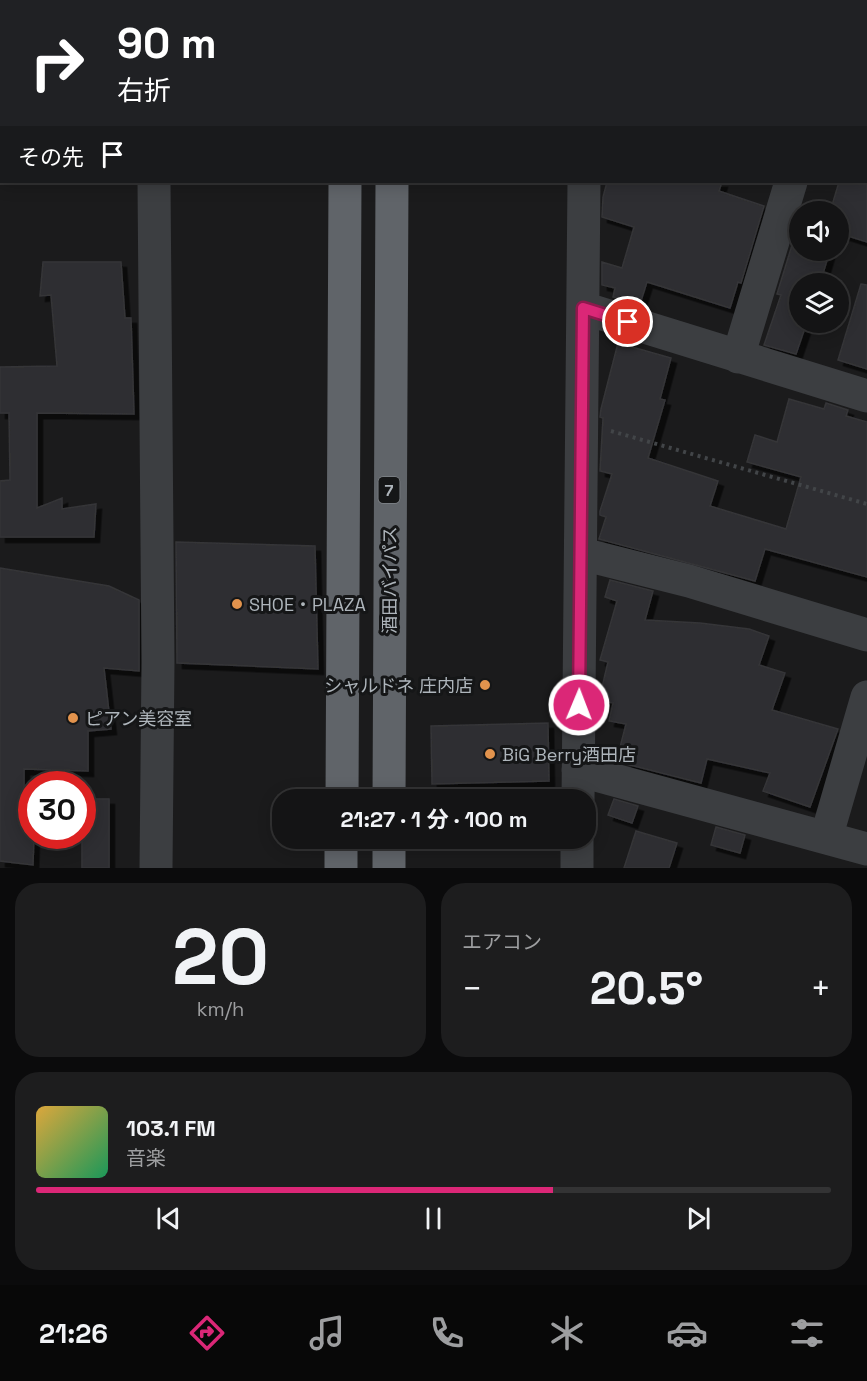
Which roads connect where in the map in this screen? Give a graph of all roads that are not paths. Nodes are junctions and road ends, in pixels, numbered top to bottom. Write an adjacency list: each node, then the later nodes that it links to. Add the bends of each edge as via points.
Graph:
1 (154, 183): 20 (street)
2 (345, 183): 13 (highway)
3 (392, 183): 14 (highway, 酒田バイパス / 7)
4 (584, 183): 6 (street)
5 (791, 183): 7 (street)
6 (583, 308): 7 (street); 9 (street)
7 (738, 357): 8 (street)
8 (867, 396)
9 (582, 554): 10 (street, via 689,581); 12 (street)
10 (867, 635)
11 (867, 697): 15 (street)
12 (578, 785): 15 (street)
13 (342, 789)
14 (389, 789)
15 (826, 838): 19 (street)
16 (341, 849): 21 (highway)
17 (389, 849): 22 (highway)
18 (578, 849): 23 (street)
19 (867, 849)
20 (156, 868)
21 (341, 868)
22 (389, 868)
23 (577, 868)

